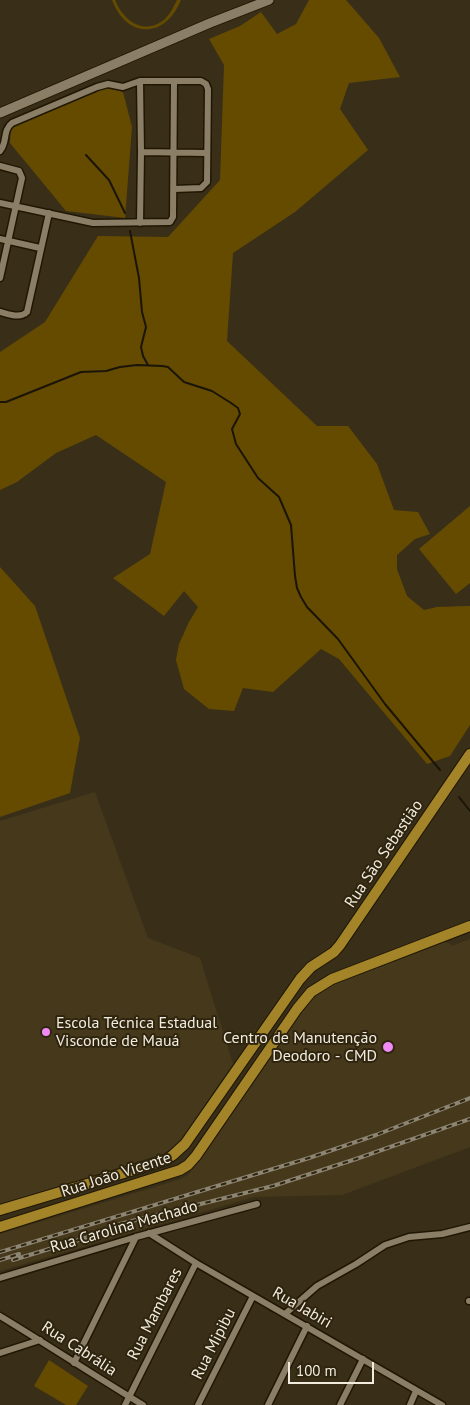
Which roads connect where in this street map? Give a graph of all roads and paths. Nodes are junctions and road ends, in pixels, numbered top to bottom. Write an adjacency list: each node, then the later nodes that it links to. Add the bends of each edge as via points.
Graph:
1 (269, 0): 4 (main road)
2 (140, 81): 3 (street); 5 (street, via 123,87 108,84 97,87 12,123 6,129); 6 (street)
3 (174, 82): 7 (street); 8 (street, via 201,81 207,86)
4 (0, 113)
5 (0, 151)
6 (141, 152): 7 (street); 14 (street)
7 (174, 153): 8 (street); 10 (street)
8 (206, 153): 10 (street, via 205,186)
9 (0, 166): 12 (street, via 22,175)
10 (174, 188): 14 (street, via 171,222)
11 (0, 203): 12 (street)
12 (16, 207): 13 (street); 16 (street)
13 (48, 213): 14 (street, via 93,223); 17 (street)
14 (140, 223)
15 (0, 240): 16 (street)
16 (8, 241): 17 (street); 18 (street)
17 (40, 248): 19 (street, via 26,314 19,316)
18 (0, 278)
19 (0, 312)
20 (470, 754): 22 (main road, Rua São Sebastião, via 340,945)
21 (470, 926): 24 (main road, Rua João Vicente, via 316,988 297,1009)
22 (316, 964): 23 (main road, Rua João Vicente, via 284,1000)
23 (209, 1110): 24 (main road); 25 (main road, Rua João Vicente, via 180,1150 166,1160)
24 (222, 1119): 26 (main road, Rua João Vicente, via 188,1165)
25 (144, 1167): 26 (main road); 27 (main road, Rua João Vicente)
26 (144, 1183): 30 (main road, Rua João Vicente)
27 (39, 1199): 29 (main road, Rua João Vicente); 30 (main road)
28 (257, 1204): 33 (street, Rua Carolina Machado)
29 (0, 1210)
30 (43, 1214): 31 (main road, Rua João Vicente)
31 (0, 1227)
32 (470, 1227): 38 (street, via 409,1237 385,1245 317,1286)
33 (149, 1233): 34 (street, Rua Carolina Machado); 35 (street, Rua Jabiri)
34 (136, 1237): 36 (street, Rua Carolina Machado); 44 (street)
35 (196, 1263): 37 (street, Rua Jabiri); 46 (street, Rua Mambares)
36 (0, 1278)
37 (253, 1296): 38 (street, Rua Jabiri); 49 (street, Rua Mipibu)
38 (285, 1314): 40 (street, Rua Jabiri)
39 (0, 1316): 41 (street, Rua Cabrália)
40 (307, 1326): 43 (street, Rua Jabiri); 50 (street)
41 (40, 1340): 42 (street); 44 (street, Rua Cabrália)
42 (0, 1353)
43 (363, 1359): 45 (street, Rua Jabiri); 51 (street)
44 (74, 1362): 46 (street, Rua Cabrália)
45 (416, 1392): 52 (street); 53 (street, Rua Jabiri)
46 (129, 1396): 47 (street, Rua Mambares); 48 (street, Rua Cabrália)
47 (125, 1405)
48 (143, 1405)
49 (198, 1405)
50 (268, 1405)
51 (340, 1405)
52 (410, 1405)
53 (442, 1405)

